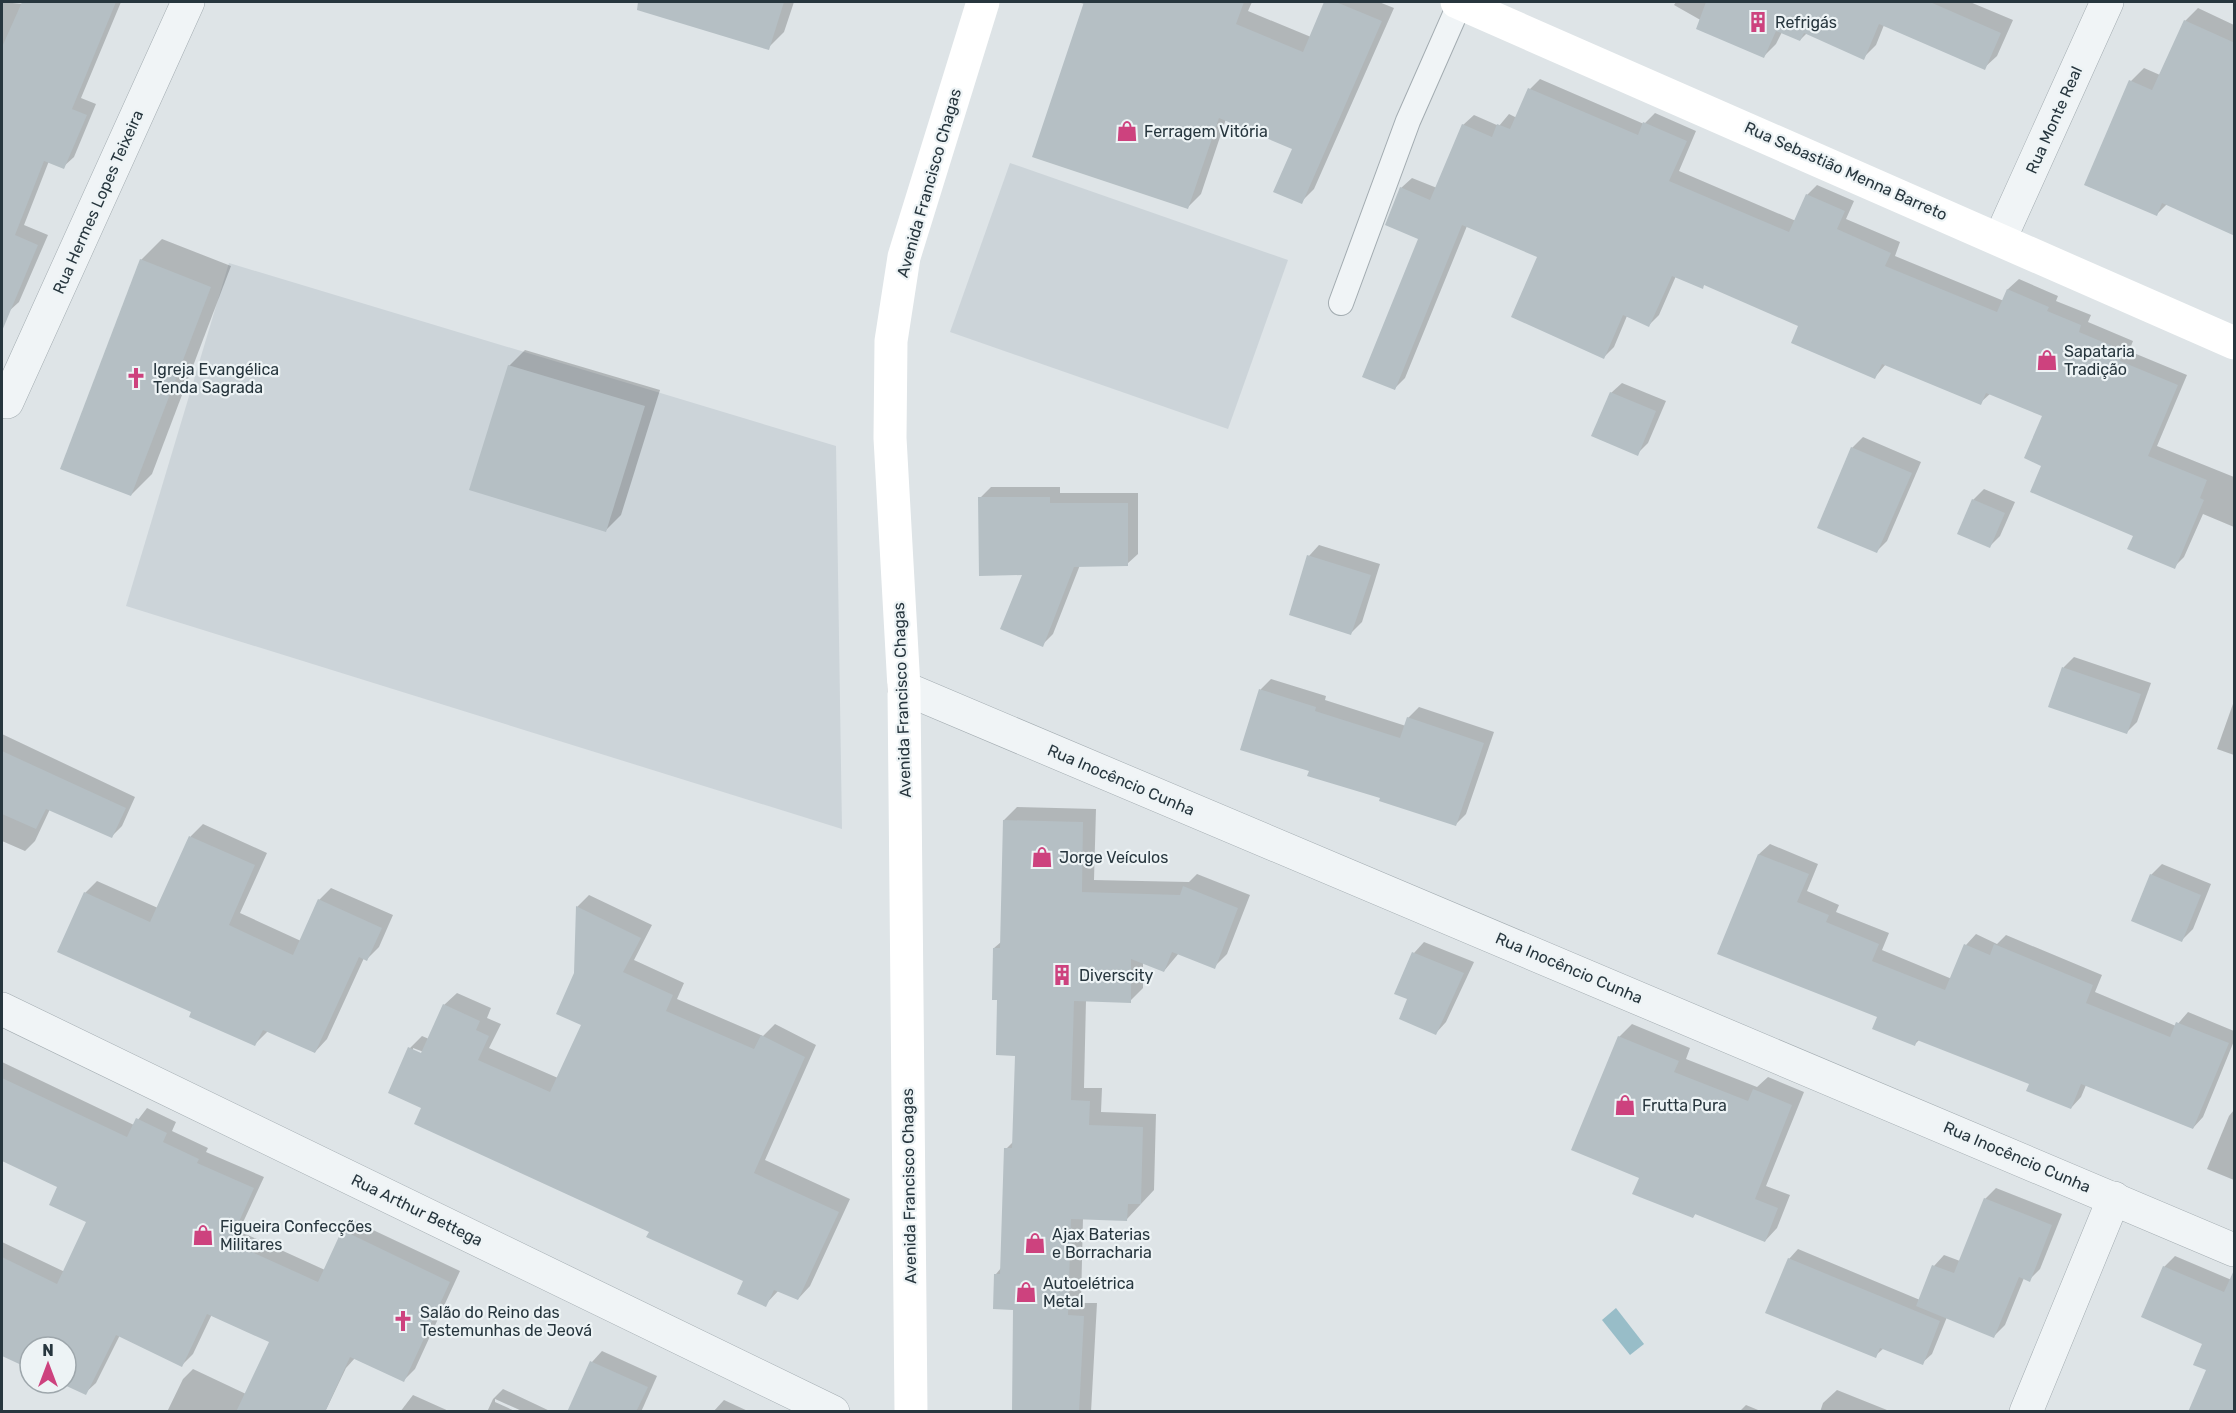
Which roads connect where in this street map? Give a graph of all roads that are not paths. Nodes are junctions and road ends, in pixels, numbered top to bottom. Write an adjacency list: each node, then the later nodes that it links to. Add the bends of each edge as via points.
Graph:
1 (188, 2): 8 (street, Rua Hermes Lopes Teixeira)
2 (982, 2): 9 (main road, Avenida Francisco Chagas, via 904,257 891,341 890,438)
3 (1458, 2): 5 (main road, Rua Sebastião Menna Barreto); 6 (lane, via 1408,121)
4 (2107, 2): 5 (street, Rua Monte Real)
5 (2000, 238): 7 (main road, Rua Sebastião Menna Barreto)
6 (1341, 303)
7 (2235, 343)
8 (4, 401)
9 (904, 688): 11 (street, Rua Inocêncio Cunha); 14 (main road, Avenida Francisco Chagas)
10 (2, 1009): 13 (street, Rua Arthur Bettega)
11 (2114, 1198): 12 (street, Rua Inocêncio Cunha); 15 (street)
12 (2235, 1250)
13 (833, 1412)
14 (911, 1412)
15 (2026, 1412)

